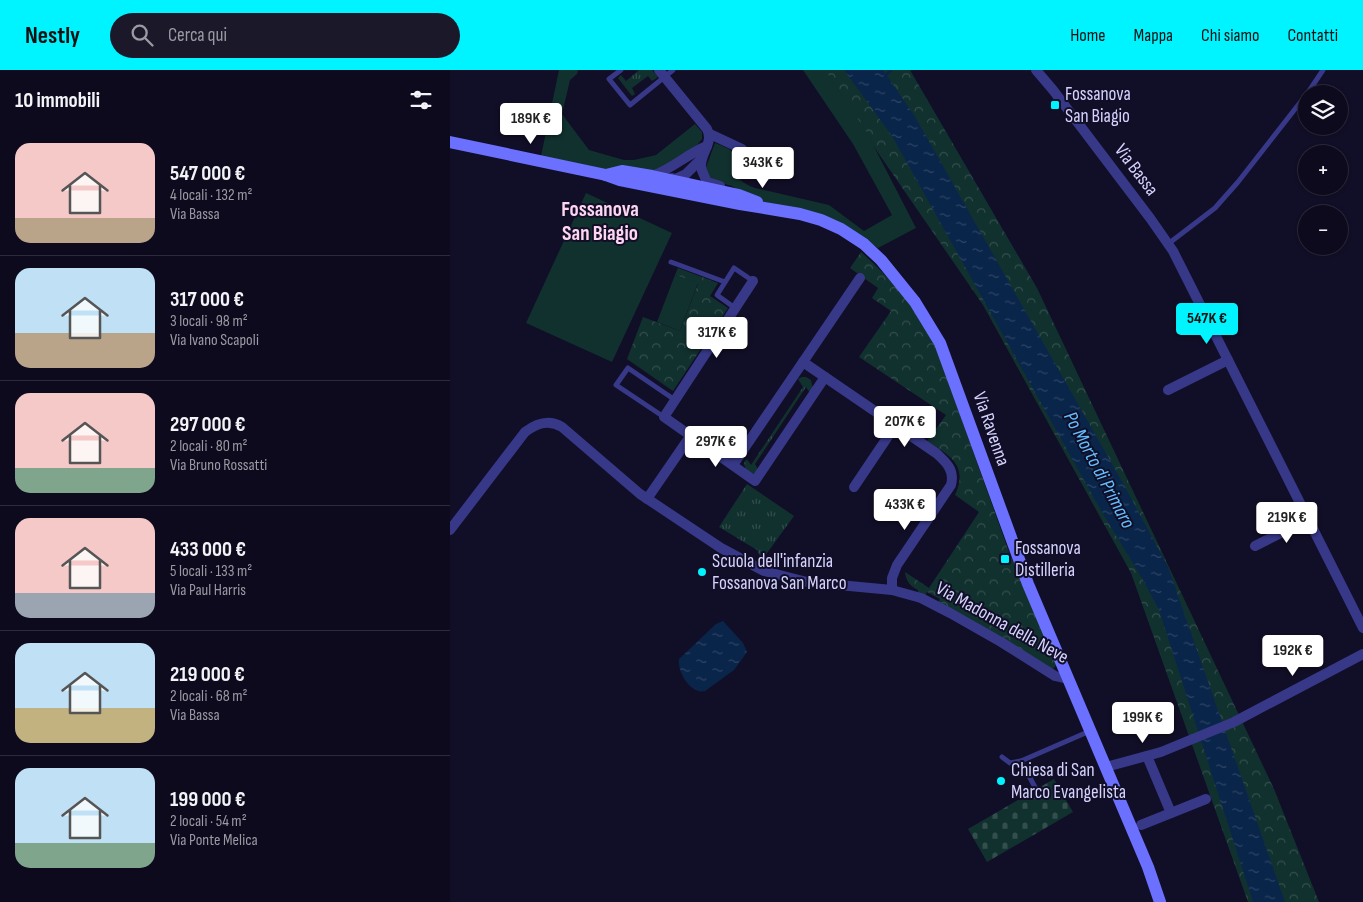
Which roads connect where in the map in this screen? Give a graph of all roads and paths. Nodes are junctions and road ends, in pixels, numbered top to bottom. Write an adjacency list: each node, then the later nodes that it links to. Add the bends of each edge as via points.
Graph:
1 (621, 70): 5 (lane, via 609,79 630,104)
2 (673, 70): 5 (lane)
3 (1036, 70): 19 (street, Via Bassa)
4 (1323, 70): 6 (lane)
5 (662, 73): 8 (street)
6 (1313, 85)
7 (1298, 105): 19 (lane, via 1214,208)
8 (710, 134): 10 (street); 15 (street, via 742,149)
9 (450, 142): 13 (main road, Via Ravenna)
10 (707, 146): 11 (street); 12 (street)
11 (703, 157): 16 (street); 17 (street, via 701,167 707,182)
12 (679, 161): 14 (street); 16 (street, via 671,171)
13 (606, 175): 14 (main road, Via Ravenna, via 622,172); 16 (main road, Via Ravenna, via 620,180)
14 (652, 176): 16 (main road, Via Ravenna)
15 (766, 176)
16 (672, 185): 17 (main road, Via Ravenna); 18 (main road, Via Ravenna, via 740,204)
17 (739, 195): 18 (main road, Via Ravenna)
18 (777, 209): 42 (main road, Via Ravenna, via 821,220 864,244 898,281 930,325 948,362 1024,575)
19 (1168, 244): 25 (street, Via Bassa)
20 (671, 262): 23 (lane)
21 (860, 278): 26 (street)
22 (753, 281): 23 (lane, via 734,268); 24 (street)
23 (726, 282): 24 (lane, via 717,295)
24 (735, 308): 29 (street)
25 (1228, 360): 28 (street); 36 (street, Via Bassa)
26 (803, 362): 27 (street); 33 (street)
27 (825, 378): 31 (street); 33 (street, via 755,480)
28 (1168, 390)
29 (675, 400): 30 (street); 30 (lane, via 628,368 616,385)
30 (664, 417): 32 (street)
31 (895, 426): 34 (street); 39 (street, via 945,461 953,480 897,565)
32 (691, 435): 33 (street); 35 (street)
33 (733, 465)
34 (854, 487)
35 (647, 499): 37 (street, Via Madonna della Neve, via 562,427 550,422 525,432); 39 (street, Via Madonna della Neve, via 721,548 764,571 807,582)
36 (1308, 519): 38 (street); 40 (street, Via Bassa)
37 (450, 530)
38 (1255, 546)
39 (892, 590): 42 (street, Via Madonna della Neve, via 935,605 1055,676)
40 (1363, 628)
41 (1363, 654): 44 (street, via 1234,722)
42 (1068, 679): 43 (main road, Via Ravenna)
43 (1090, 731): 46 (lane); 47 (main road, Via Ravenna)
44 (1147, 756): 47 (street); 50 (street)
45 (1002, 757): 46 (lane, via 1010,763)
46 (1021, 761): 48 (lane)
47 (1106, 767): 52 (main road, Via Ravenna)
48 (1036, 789)
49 (1206, 799): 50 (street)
50 (1171, 813): 51 (street)
51 (1141, 825)
52 (1160, 902)

